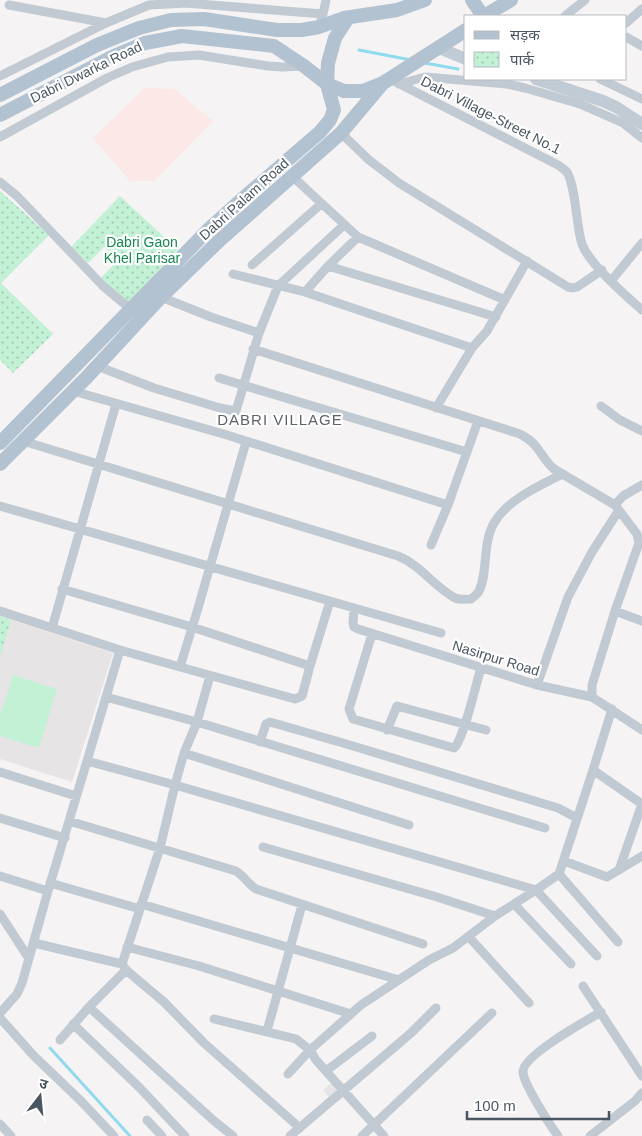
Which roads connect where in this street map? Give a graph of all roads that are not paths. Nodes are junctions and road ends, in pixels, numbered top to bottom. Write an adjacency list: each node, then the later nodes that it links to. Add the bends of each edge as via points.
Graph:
1 (326, 0): 14 (street)
2 (425, 0): 13 (main road, Dabri Dwarka Road, via 397,10)
3 (472, 0): 10 (main road)
4 (511, 0): 11 (main road)
5 (585, 0): 12 (street)
6 (183, 2): 7 (street); 15 (street, via 149,5)
7 (219, 3): 14 (street)
8 (9, 5): 15 (street)
9 (642, 9): 16 (street)
10 (483, 15)
11 (486, 15)
12 (566, 15)
13 (348, 18): 14 (main road, Dabri Dwarka Road); 27 (main road, Dabri Palam Road, via 335,38 328,63)
14 (321, 21): 28 (main road, Dabri Dwarka Road, via 302,30 277,30 204,19 171,20 139,28 97,45)
15 (106, 23): 23 (street)
16 (627, 23)
17 (462, 36): 20 (main road)
18 (627, 38): 19 (street)
19 (642, 46)
20 (437, 50): 21 (street); 24 (main road)
21 (464, 58)
22 (304, 66): 27 (main road, Dabri Dwarka Road); 30 (main road, Dabri Dwarka Road, via 274,46 182,36 145,43); 33 (street, via 268,66 199,56 168,57 115,74)
23 (0, 76)
24 (392, 80): 27 (main road, Dabri Dwarka Road, via 362,91 344,91); 32 (main road, Dabri Palam Road); 34 (street, via 425,77 525,88 580,104 623,123); 44 (street, Dabri Village-Street No.1, via 567,172 582,243)
25 (539, 80): 31 (street, via 604,101)
26 (602, 80): 29 (street)
27 (327, 84): 53 (main road, Dabri Palam Road, via 334,110 320,132 234,206)
28 (0, 95)
29 (642, 98)
30 (0, 115)
31 (642, 124)
32 (341, 133): 35 (main road, Dabri Palam Road); 41 (street, via 399,183)
33 (0, 137)
34 (642, 138)
35 (292, 176): 37 (street); 50 (main road, Dabri Palam Road)
36 (0, 182): 53 (street)
37 (321, 204): 38 (street); 42 (street)
38 (344, 225): 39 (street); 47 (street)
39 (358, 238): 43 (street); 51 (street)
40 (642, 243): 46 (street)
41 (527, 261): 44 (street, via 573,288); 51 (street)
42 (252, 265)
43 (328, 266): 48 (street); 54 (street)
44 (602, 270): 46 (street, Dabri Village-Street No.1)
45 (233, 274): 47 (street)
46 (611, 282): 52 (street, Dabri Village-Street No.1)
47 (278, 286): 48 (street); 56 (street)
48 (305, 292): 57 (street)
49 (642, 297): 52 (street)
50 (161, 298): 55 (main road, Dabri Palam Road); 56 (street)
51 (505, 300): 54 (street)
52 (639, 307)
53 (130, 309): 55 (street); 70 (main road, Dabri Palam Road)
54 (496, 317): 57 (street)
55 (141, 319): 59 (main road, Dabri Palam Road)
56 (259, 333): 58 (street)
57 (472, 348): 65 (street)
58 (254, 349): 61 (street); 65 (street)
59 (97, 366): 61 (street, via 154,388 234,411); 62 (main road, Dabri Palam Road)
60 (219, 378): 61 (street)
61 (243, 385): 71 (street)
62 (73, 391): 63 (street); 68 (main road, Dabri Palam Road)
63 (116, 404): 69 (street); 73 (street)
64 (601, 406): 67 (street)
65 (436, 408): 66 (street)
66 (478, 421): 71 (street); 74 (street, via 528,438 548,464)
67 (642, 431)
68 (23, 441): 72 (main road, Dabri Palam Road); 73 (street)
69 (246, 442): 76 (street); 78 (street)
70 (0, 443)
71 (466, 452): 78 (street)
72 (0, 464)
73 (98, 464): 76 (street); 80 (street)
74 (562, 474): 76 (street, via 523,495 494,524 486,546 479,592 471,599 457,599 407,560); 79 (street)
75 (642, 485): 79 (street, via 623,496)
76 (227, 504): 82 (street)
77 (0, 506): 80 (street)
78 (448, 506): 81 (street)
79 (617, 508): 86 (street, via 638,534 639,544); 98 (street, via 568,598)
80 (80, 529): 82 (street); 83 (street)
81 (431, 545)
82 (210, 566): 84 (street); 90 (street)
83 (62, 589): 89 (street); 90 (street)
84 (330, 601): 85 (street); 94 (street)
85 (354, 609): 91 (street); 92 (street, Nasirpur Road, via 354,627)
86 (615, 611): 88 (street); 99 (street, via 592,685)
87 (0, 612): 89 (street)
88 (642, 621)
89 (52, 628): 93 (street)
90 (192, 628): 94 (street); 95 (street)
91 (441, 633)
92 (372, 634): 96 (street, Nasirpur Road); 104 (street, via 349,709 352,718)
93 (120, 650): 95 (street); 100 (street)
94 (310, 666): 97 (street, via 302,696 296,699)
95 (180, 667): 97 (street)
96 (481, 668): 98 (street, Nasirpur Road); 103 (street)
97 (210, 676): 102 (street)
98 (537, 685): 99 (street, Nasirpur Road)
99 (592, 696): 101 (street, Nasirpur Road)
100 (106, 697): 102 (street); 109 (street)
101 (612, 709): 106 (street, Nasirpur Road); 110 (street)
102 (197, 722): 107 (street); 108 (street)
103 (465, 724): 104 (street, via 454,748); 104 (street, via 397,706); 105 (street)
104 (387, 730)
105 (486, 730)
106 (642, 730)
107 (260, 742): 115 (street, via 266,724 270,722 558,808); 118 (street)
108 (184, 753): 112 (street); 117 (street)
109 (87, 762): 112 (street); 113 (street)
110 (593, 770): 115 (street); 124 (street, via 642,804)
111 (0, 772): 113 (street)
112 (175, 785): 121 (street); 128 (street)
113 (76, 796): 116 (street)
114 (0, 818): 119 (street)
115 (577, 818): 123 (street)
116 (69, 821): 119 (street); 121 (street)
117 (409, 825)
118 (544, 828)
119 (65, 838): 127 (street)
120 (263, 847): 133 (street)
121 (160, 848): 130 (street, via 236,871 256,889); 131 (street)
122 (642, 856): 124 (street)
123 (564, 861): 124 (street, via 604,876 611,876); 125 (street)
124 (619, 870)
125 (559, 874): 128 (street); 135 (street)
126 (0, 876): 127 (street)
127 (49, 887): 131 (street); 136 (street)
128 (536, 890): 129 (street); 140 (street)
129 (514, 904): 133 (street); 142 (street)
130 (302, 905): 137 (street); 139 (street)
131 (141, 906): 138 (street); 139 (street)
132 (0, 914): 141 (street)
133 (495, 916): 134 (street)
134 (469, 937): 144 (street); 147 (street)
135 (618, 942)
136 (34, 943): 141 (street); 143 (street)
137 (423, 944)
138 (127, 947): 143 (street); 146 (street)
139 (291, 948): 144 (street); 146 (street)
140 (597, 956)
141 (28, 957): 150 (street, via 17,994)
142 (571, 964)
143 (124, 967): 148 (street); 169 (street)
144 (399, 980): 153 (street)
145 (583, 986): 151 (street)
146 (278, 991): 153 (street); 157 (street)
147 (529, 1004)
148 (89, 1007): 156 (street); 174 (street)
149 (436, 1008): 164 (street)
150 (0, 1012)
151 (601, 1012): 163 (street); 178 (street, via 548,1044 522,1069 525,1080)
152 (492, 1013): 168 (street)
153 (351, 1014): 160 (street)
154 (0, 1018): 171 (street)
155 (214, 1019): 157 (street)
156 (74, 1024): 159 (street); 173 (street)
157 (267, 1032): 160 (street, via 296,1040)
158 (372, 1036): 161 (street)
159 (60, 1040)
160 (310, 1050): 161 (street); 162 (street)
161 (326, 1071): 164 (street)
162 (288, 1074)
163 (642, 1076)
164 (345, 1091): 168 (street); 169 (street)
165 (642, 1093): 179 (street)
166 (147, 1120): 172 (street)
167 (0, 1124): 170 (street)
168 (374, 1125): 176 (street); 177 (street)
169 (300, 1128): 175 (street)
170 (11, 1136)
171 (114, 1136)
172 (162, 1136)
173 (185, 1136)
174 (233, 1136)
175 (290, 1136)
176 (362, 1136)
177 (384, 1136)
178 (558, 1136)
179 (590, 1136)

